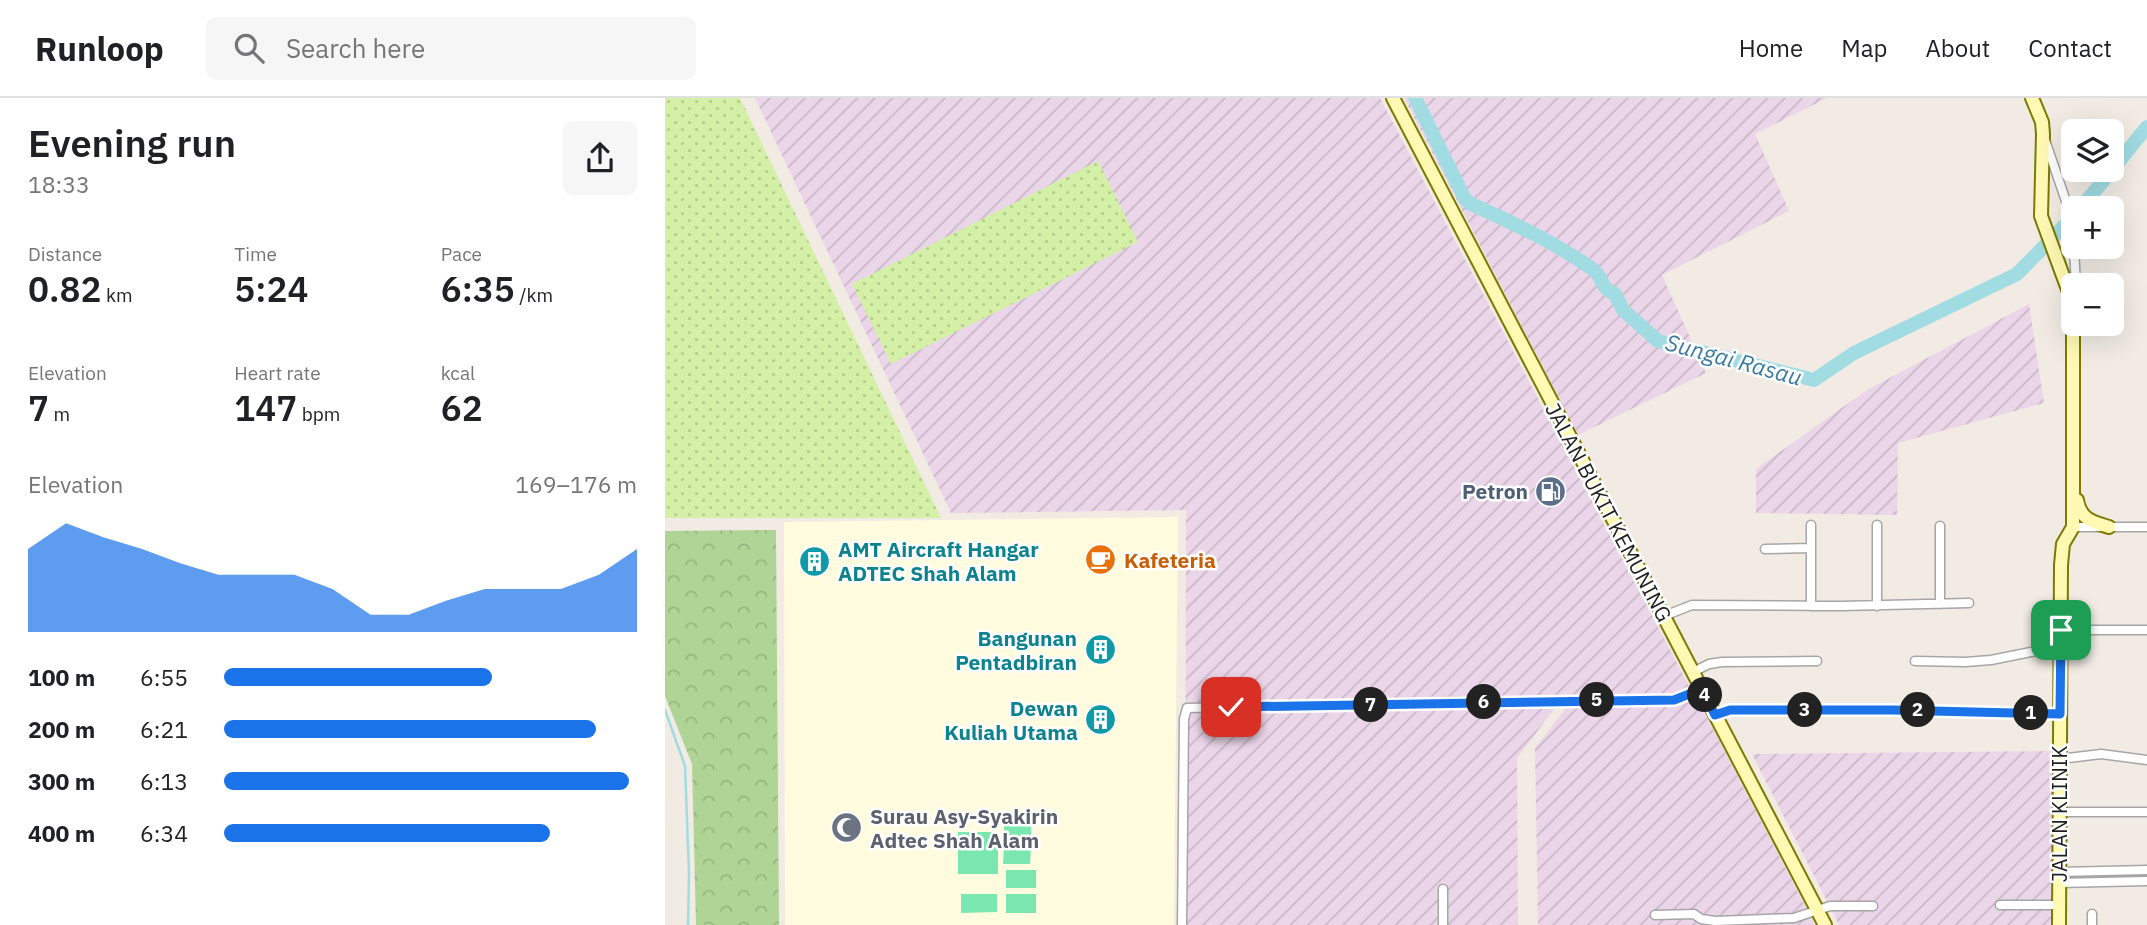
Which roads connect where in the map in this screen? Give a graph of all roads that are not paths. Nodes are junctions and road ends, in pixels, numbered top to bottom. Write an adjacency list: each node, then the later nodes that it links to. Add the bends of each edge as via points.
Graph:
1 (1393, 98): 20 (main road, JALAN BUKIT KEMUNING)
2 (2032, 98): 3 (main road)
3 (2043, 134): 4 (street); 5 (main road, via 2041,216)
4 (2063, 196)
5 (2061, 273)
6 (2073, 336): 7 (main road)
7 (2073, 468): 11 (main road); 12 (main road, via 2081,514)
8 (1811, 525): 14 (street)
9 (1877, 525): 19 (street)
10 (1940, 526): 17 (street)
11 (2073, 527): 12 (street); 21 (main road, JALAN KLINIK, via 2061,553)
12 (2109, 527): 13 (street)
13 (2147, 527)
14 (1811, 548): 15 (street); 18 (street)
15 (1765, 549)
16 (1969, 603): 17 (street)
17 (1940, 604): 19 (street)
18 (1811, 606): 19 (street); 20 (street, via 1692,604)
19 (1877, 606)
20 (1664, 616): 26 (main road, JALAN BUKIT KEMUNING)
21 (2061, 630): 22 (street); 23 (main road, JALAN KLINIK)
22 (2147, 630)
23 (2061, 646): 25 (street, via 1991,660); 28 (main road, JALAN KLINIK)
24 (1817, 661): 26 (street, via 1723,662)
25 (1915, 661)
26 (1693, 672): 27 (main road, JALAN BUKIT KEMUNING)
27 (1702, 689): 29 (main road, JALAN BUKIT KEMUNING); 44 (street, via 1674,700 1187,708)
28 (2060, 714): 29 (street, via 1730,710); 30 (main road, JALAN KLINIK)
29 (1715, 715): 41 (main road, JALAN BUKIT KEMUNING)
30 (2060, 759): 31 (street, via 2101,754); 32 (main road, JALAN KLINIK)
31 (2147, 760)
32 (2060, 812): 33 (street); 35 (main road, JALAN KLINIK)
33 (2147, 812)
34 (2147, 870): 35 (street)
35 (2059, 877): 36 (street); 39 (main road, JALAN KLINIK)
36 (2147, 881)
37 (1443, 889): 45 (street)
38 (2000, 905): 39 (street)
39 (2058, 905): 47 (main road, JALAN KLINIK)
40 (1873, 906): 41 (street)
41 (1817, 910): 43 (street, via 1794,918); 46 (main road, JALAN BUKIT KEMUNING)
42 (2092, 914): 48 (street)
43 (1655, 915)
44 (1182, 925)
45 (1443, 925)
46 (1825, 925)
47 (2059, 925)
48 (2092, 925)

